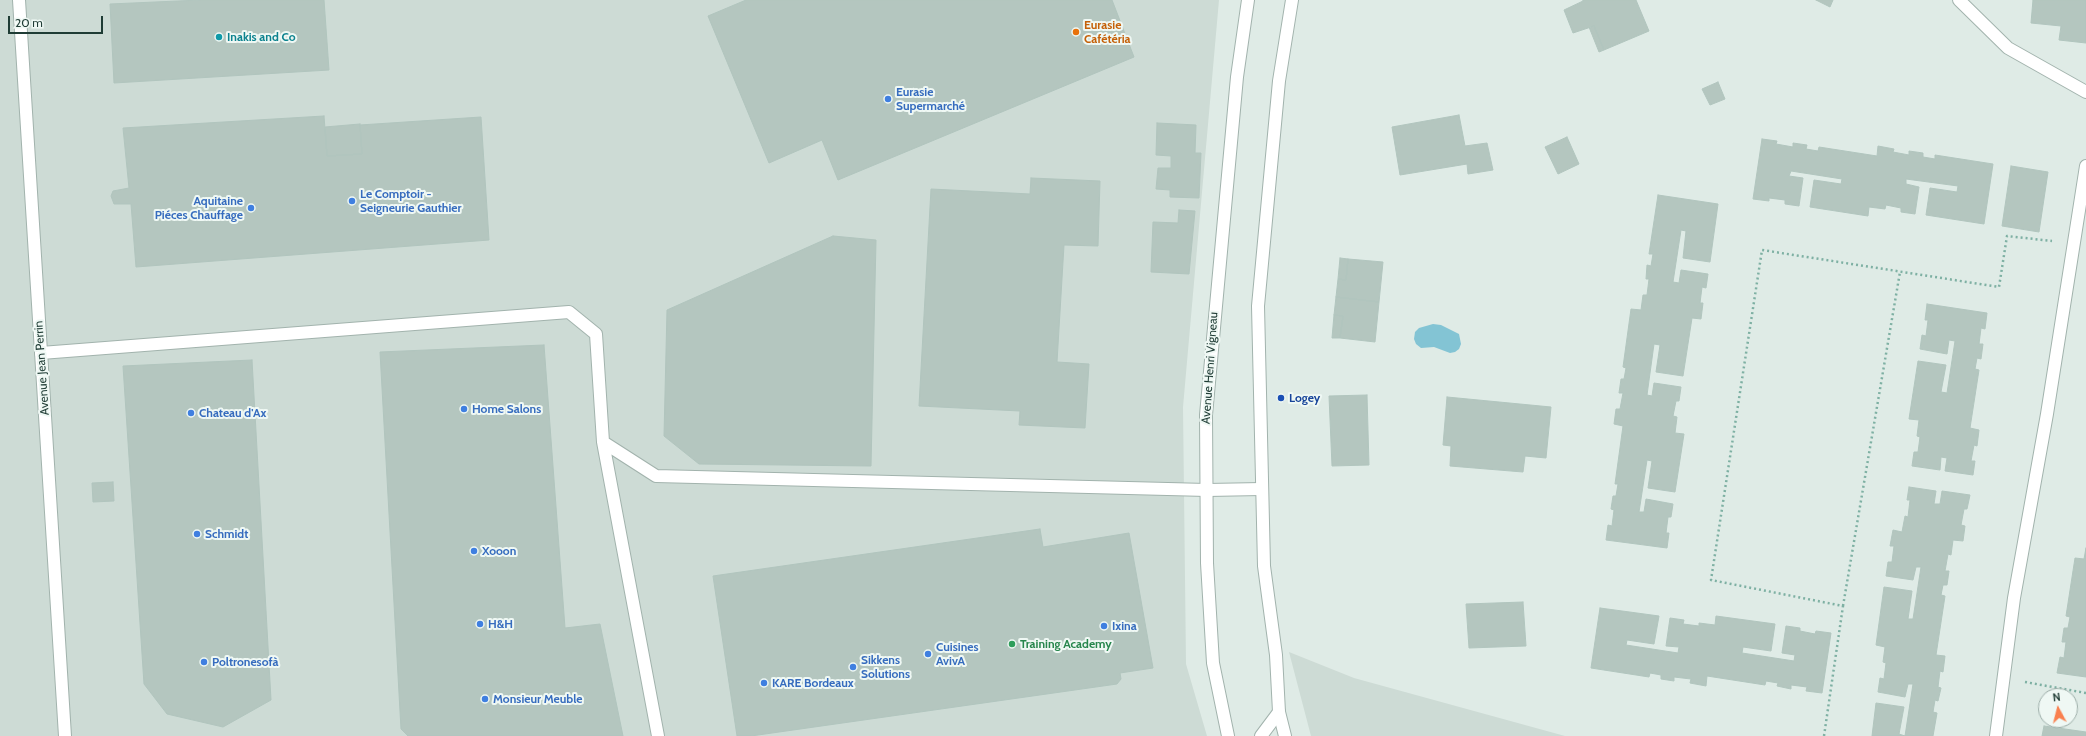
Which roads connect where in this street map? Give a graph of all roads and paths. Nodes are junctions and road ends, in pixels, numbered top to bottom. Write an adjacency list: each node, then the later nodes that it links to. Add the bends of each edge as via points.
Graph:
1 (20, 0): 9 (street, Avenue Jean Perrin)
2 (1248, 0): 12 (street, Avenue Henri Vigneau, via 1237,77 1215,302 1206,415)
3 (1292, 0): 11 (street, via 1279,81 1258,306)
4 (1959, 0): 5 (street, via 2008,48)
5 (2086, 92)
6 (2086, 166): 7 (street)
7 (2074, 244): 8 (path, via 2006,236 1999,287); 14 (street, via 2014,598)
8 (1900, 272): 13 (path); 13 (path, via 1762,250 1711,580)
9 (41, 353): 10 (street, via 569,312 596,334); 17 (street, Avenue Jean Perrin)
10 (603, 442): 12 (street, via 656,476); 18 (street)
11 (1262, 489): 12 (street); 16 (street, via 1264,566 1276,655)
12 (1206, 490): 19 (street, Avenue Henri Vigneau, via 1213,663)
13 (1843, 606): 22 (path)
14 (2003, 678): 15 (path); 23 (street)
15 (2086, 693)
16 (1279, 712): 20 (street); 21 (street)
17 (65, 736)
18 (658, 736)
19 (1228, 736)
20 (1262, 736)
21 (1285, 736)
22 (1824, 736)
23 (1996, 736)

